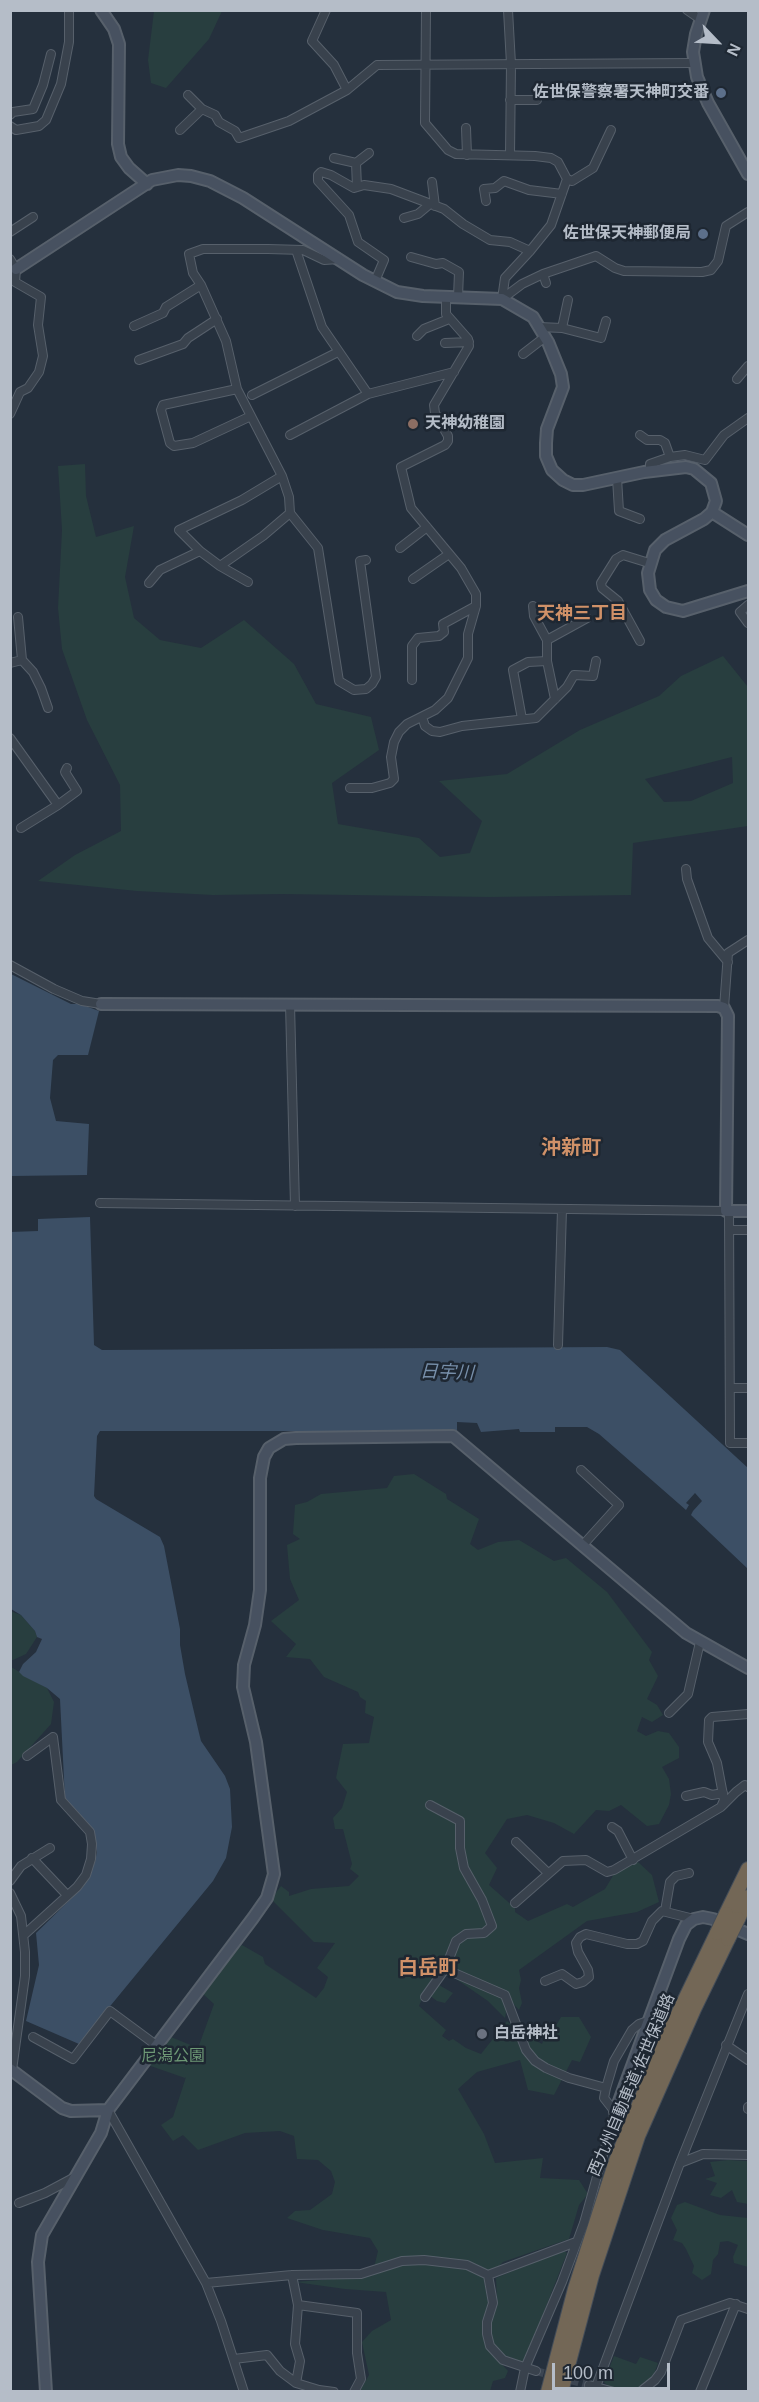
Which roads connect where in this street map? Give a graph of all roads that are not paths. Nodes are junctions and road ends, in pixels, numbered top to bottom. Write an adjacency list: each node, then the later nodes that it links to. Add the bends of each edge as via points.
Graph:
1 (69, 10): 18 (street, via 69,42 61,84 46,120 39,126 16,130)
2 (326, 10): 12 (street, via 312,40 334,65)
3 (426, 10): 10 (street)
4 (508, 10): 11 (street)
5 (687, 10): 7 (street)
6 (106, 12): 30 (street, via 119,44 121,157)
7 (702, 15): 9 (street)
8 (51, 54): 17 (street, via 33,109)
9 (693, 63): 11 (street); 27 (street, via 708,103)
10 (425, 64): 11 (street); 12 (street, via 377,65); 23 (street, via 425,123 448,150)
11 (511, 64): 14 (street)
12 (345, 91): 16 (street, via 289,121 239,138 215,115)
13 (188, 95): 16 (street)
14 (510, 100): 15 (street); 24 (street)
15 (537, 100)
16 (202, 109): 20 (street)
17 (10, 114)
18 (10, 126)
19 (466, 128): 23 (street)
20 (180, 130)
21 (611, 130): 28 (street, via 593,168 572,181)
22 (369, 153): 26 (street)
23 (467, 155): 24 (street)
24 (510, 155): 28 (street, via 551,158 558,162)
25 (334, 158): 26 (street)
26 (356, 163): 31 (street)
27 (748, 174)
28 (567, 179): 32 (street)
29 (432, 182): 34 (street)
30 (147, 184): 43 (street, via 178,175 210,181 257,206); 44 (street)
31 (357, 187): 34 (street, via 391,189); 46 (street, via 331,175 318,175 318,181 349,215 358,242 384,260)
32 (562, 194): 33 (street, via 529,190 504,181 495,188 484,189); 40 (street, via 551,225)
33 (486, 201)
34 (432, 205): 37 (street); 40 (street, via 489,240 510,242)
35 (748, 212): 45 (street, via 726,226 718,261 711,270 624,271 596,256)
36 (33, 217): 38 (street)
37 (404, 218)
38 (10, 232)
39 (296, 250): 43 (street, via 324,260); 48 (street, via 203,249 189,254); 63 (street, via 322,327)
40 (530, 251): 51 (street, via 505,278)
41 (411, 257): 50 (street, via 443,263 459,272)
42 (10, 258): 44 (street)
43 (340, 260): 46 (street)
44 (13, 269): 72 (street, via 15,282 41,297 38,325 43,356 39,372 28,388 20,392)
45 (543, 274): 47 (street); 51 (street)
46 (375, 281): 49 (street, via 397,292)
47 (546, 283)
48 (201, 285): 54 (street); 56 (street, via 166,307 163,314)
49 (446, 296): 50 (street); 53 (street)
50 (458, 297): 51 (street)
51 (502, 299): 57 (street, via 532,316)
52 (568, 300): 58 (street)
53 (449, 319): 59 (street); 61 (street)
54 (217, 320): 65 (street, via 183,344); 69 (street, via 231,355)
55 (606, 321): 58 (street, via 601,338)
56 (134, 326)
57 (539, 327): 58 (street); 60 (street)
58 (562, 328)
59 (417, 336)
60 (545, 337): 64 (street); 80 (street, via 557,360 563,387 547,429 546,456 552,470 573,484)
61 (469, 342): 62 (street); 67 (street)
62 (445, 343)
63 (338, 352): 70 (street); 71 (street)
64 (523, 354)
65 (139, 360)
66 (748, 366): 68 (street)
67 (454, 372): 70 (street); 84 (street, via 434,405 448,441 401,467 411,508)
68 (737, 379)
69 (237, 389): 73 (street); 73 (street, via 163,405 170,443 193,443)
70 (368, 394): 75 (street)
71 (252, 396)
72 (10, 414)
73 (251, 416): 79 (street)
74 (748, 418): 77 (street, via 724,435 705,460 685,455)
75 (290, 435)
76 (640, 435): 77 (street, via 665,443)
77 (670, 457): 78 (street, via 650,464)
78 (650, 471): 80 (street); 81 (street, via 686,467 700,473 711,483 716,501)
79 (282, 476): 82 (street); 87 (street, via 179,530)
80 (617, 478): 83 (street, via 619,511)
81 (712, 512): 85 (street); 90 (street, via 665,540)
82 (290, 513): 89 (street, via 318,548 339,681 354,690 366,689 376,677 360,561); 91 (street)
83 (640, 519)
84 (427, 527): 86 (street); 88 (street)
85 (748, 535)
86 (400, 548)
87 (200, 551): 91 (street); 94 (street, via 160,570)
88 (449, 554): 92 (street); 97 (street, via 476,594)
89 (366, 560)
90 (649, 563): 95 (street, via 650,590 656,600 673,610 699,607); 103 (street, via 623,555 616,559 601,583 618,601)
91 (220, 566): 93 (street)
92 (413, 579)
93 (248, 582)
94 (149, 583)
95 (748, 591)
96 (748, 605): 101 (street, via 740,612)
97 (476, 606): 108 (street, via 443,624 444,632 439,636 418,638 412,646); 111 (street, via 464,669 448,698)
98 (533, 606): 102 (street)
99 (18, 617): 104 (street)
100 (587, 618): 102 (street)
101 (748, 623)
102 (547, 640): 105 (street)
103 (640, 641)
104 (22, 660): 107 (street); 110 (street, via 33,672)
105 (547, 661): 109 (street); 112 (street, via 528,662 513,670)
106 (596, 661): 109 (street, via 593,676 574,675)
107 (10, 663)
108 (412, 680)
109 (555, 699): 112 (street, via 536,718)
110 (48, 708)
111 (422, 717): 112 (street, via 425,726 440,732); 115 (street, via 407,724 394,742 394,779 390,783)
112 (522, 719)
113 (10, 738): 116 (street)
114 (67, 768): 116 (street, via 65,772 77,791)
115 (350, 788)
116 (58, 805): 117 (street)
117 (21, 828)
118 (686, 869): 120 (street, via 708,938)
119 (748, 939): 120 (street, via 728,953)
120 (728, 962): 124 (street)
121 (10, 965): 122 (street, via 82,1001)
122 (101, 1004): 123 (street)
123 (290, 1004): 124 (street); 126 (street)
124 (724, 1008): 128 (street, via 728,1016)
125 (100, 1203): 126 (street)
126 (295, 1206): 127 (street)
127 (562, 1209): 128 (street); 132 (street)
128 (728, 1211): 129 (street); 130 (street)
129 (748, 1211)
130 (729, 1230): 131 (street); 133 (street)
131 (748, 1230)
132 (558, 1345)
133 (730, 1388): 134 (street); 135 (street, via 730,1443)
134 (748, 1388)
135 (748, 1443)
136 (581, 1470): 137 (street, via 619,1505)
137 (582, 1546): 138 (street); 173 (street, via 453,1436 296,1438 284,1439 269,1448 260,1478 260,1590 243,1687 256,1742 274,1874 267,1898)
138 (700, 1642): 139 (street); 140 (street, via 688,1694)
139 (748, 1668)
140 (669, 1713)
141 (748, 1714): 144 (street, via 709,1720 708,1742)
142 (27, 1756): 158 (street, via 53,1737 61,1800 90,1832 91,1859 86,1875)
143 (748, 1787): 147 (street, via 735,1792)
144 (723, 1793): 145 (street); 147 (street)
145 (686, 1796)
146 (430, 1805): 167 (street, via 460,1821 464,1868 492,1926 484,1933 466,1934 456,1941)
147 (721, 1807): 152 (street)
148 (612, 1827): 152 (street)
149 (516, 1842): 155 (street)
150 (50, 1848): 151 (street)
151 (32, 1858): 156 (street); 158 (street)
152 (633, 1860): 155 (street, via 607,1872 586,1860 573,1860 563,1862)
153 (748, 1869): 162 (highway, 西九州自動車道;佐世保道路)
154 (689, 1873): 161 (street, via 670,1882)
155 (548, 1874): 160 (street)
156 (10, 1881)
157 (10, 1893): 164 (street)
158 (67, 1896): 164 (street)
159 (748, 1897): 162 (highway, 西九州自動車道;佐世保道路)
160 (515, 1903)
161 (665, 1911): 163 (street); 168 (street, via 652,1921 648,1934 637,1944 593,1934 580,1937 576,1943 589,1977 576,1984 562,1974)
162 (732, 1917): 166 (highway, 西九州自動車道;佐世保道路, bridge)
163 (694, 1919): 165 (street, via 713,1919); 171 (street, via 679,1938)
164 (25, 1934): 176 (street, via 25,1976)
165 (748, 1934)
166 (722, 1936): 201 (highway, 西九州自動車道;佐世保道路, via 665,2041 616,2161 575,2289); 202 (highway, 西九州自動車道;佐世保道路, via 638,2136 595,2265)
167 (445, 1969): 170 (street); 177 (street, via 506,1995 526,2049 535,2061 569,2078)
168 (545, 1981)
169 (748, 1994): 174 (street)
170 (425, 1997)
171 (648, 2021): 177 (street, via 632,2030 614,2061); 179 (street)
172 (33, 2037): 173 (street, via 73,2058 110,2011)
173 (156, 2044): 178 (street)
174 (726, 2045): 175 (street); 181 (street)
175 (748, 2060)
176 (11, 2069): 178 (street, via 62,2108)
177 (606, 2088): 179 (street, via 604,2098)
178 (108, 2110): 182 (street, via 101,2133); 187 (street)
179 (615, 2112): 184 (street)
180 (748, 2155): 181 (street, via 703,2154)
181 (680, 2163): 195 (street)
182 (76, 2176): 183 (street); 196 (street, via 42,2235 38,2262)
183 (19, 2203)
184 (576, 2242): 185 (street); 192 (street)
185 (488, 2275): 186 (street, via 467,2265 424,2260 402,2261 361,2274); 192 (street, via 493,2302 487,2322 490,2346 503,2360)
186 (292, 2276): 187 (street); 189 (street)
187 (206, 2283): 191 (street)
188 (736, 2304): 190 (street); 204 (street, via 730,2302 681,2320 661,2372); 205 (street)
189 (298, 2305): 194 (street, via 295,2343 300,2361); 199 (street, via 357,2313 361,2379)
190 (748, 2309)
191 (234, 2359): 194 (street, via 267,2355); 197 (street)
192 (525, 2368): 193 (street); 200 (street)
193 (536, 2371)
194 (296, 2382): 198 (street)
195 (593, 2388): 203 (street)
196 (46, 2391)
197 (244, 2391)
198 (334, 2391)
199 (354, 2391)
200 (520, 2391)
201 (548, 2391)
202 (561, 2391)
203 (614, 2391)
204 (640, 2391)
205 (700, 2391)

